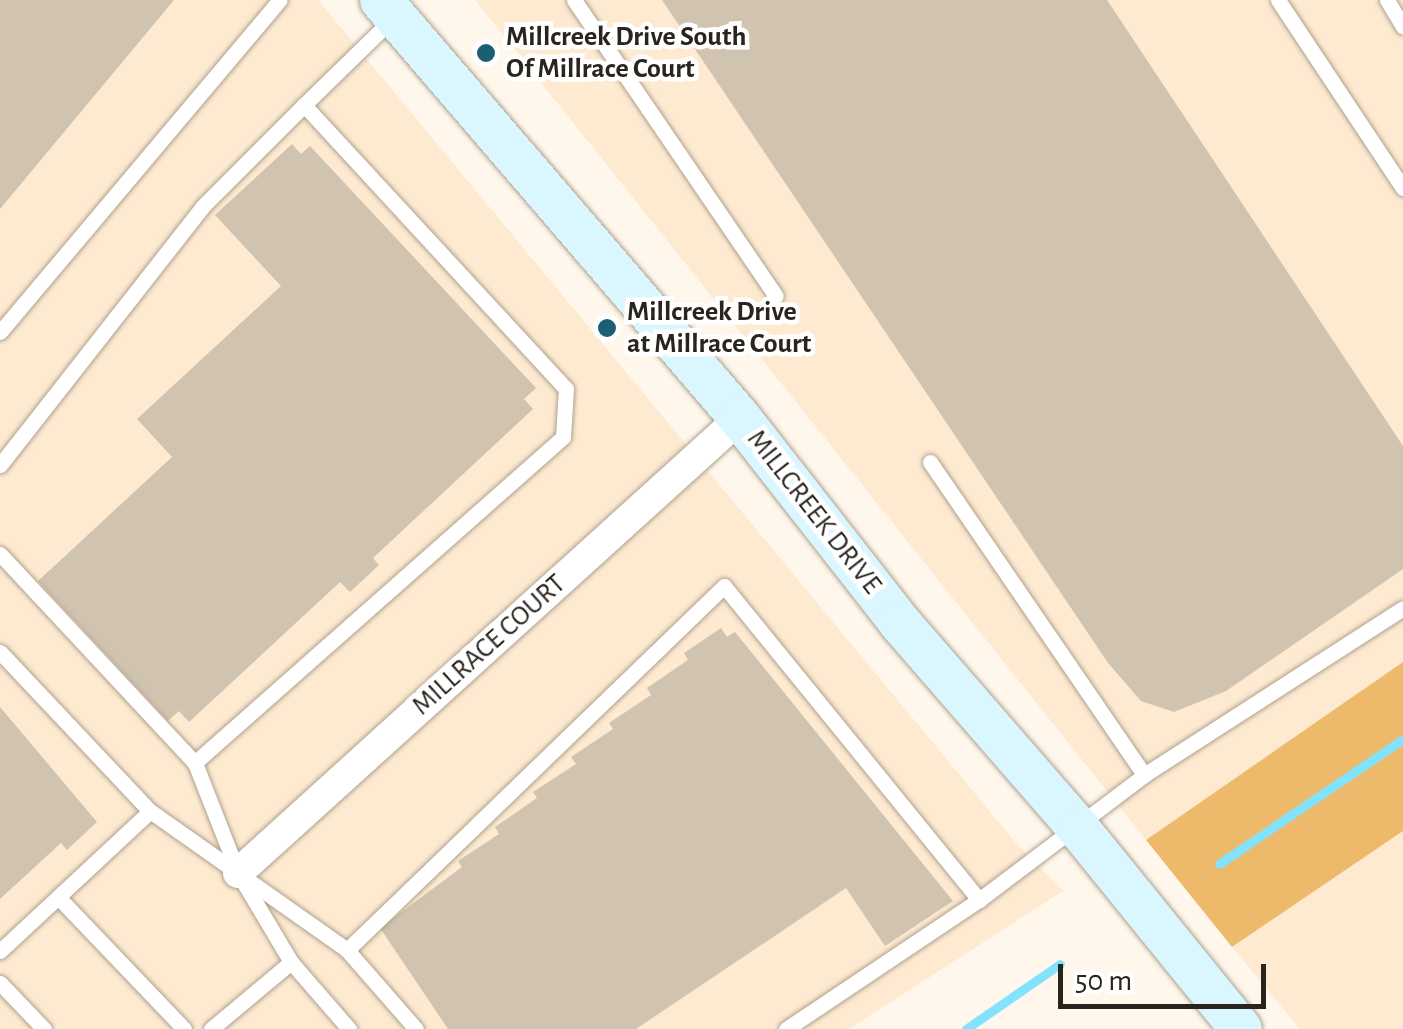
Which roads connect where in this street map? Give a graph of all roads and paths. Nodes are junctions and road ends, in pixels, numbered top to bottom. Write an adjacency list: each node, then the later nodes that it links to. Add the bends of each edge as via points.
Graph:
1 (280, 0): 10 (lane)
2 (574, 0): 9 (lane)
3 (1278, 0): 8 (lane)
4 (1387, 0): 6 (lane)
5 (394, 5): 7 (lane); 11 (street, MILLCREEK DRIVE)
6 (1403, 27)
7 (304, 106): 13 (lane, via 202,207); 17 (lane, via 566,389 563,437)
8 (1403, 188)
9 (776, 296)
10 (0, 332)
11 (740, 418): 20 (street, MILLCREEK DRIVE, via 900,623); 21 (street, MILLRACE COURT)
12 (930, 462): 18 (lane)
13 (0, 464)
14 (0, 554): 17 (lane)
15 (1403, 608): 18 (lane)
16 (0, 652): 19 (lane)
17 (194, 763): 21 (lane)
18 (1144, 775): 20 (lane)
19 (150, 811): 21 (lane); 22 (lane)
20 (1079, 828): 23 (lane, via 1032,855); 34 (street, MILLCREEK DRIVE)
21 (238, 873): 24 (lane); 26 (lane)
22 (58, 898): 25 (lane); 29 (lane)
23 (979, 900): 24 (lane, via 724,586); 33 (lane)
24 (347, 950): 32 (lane)
25 (0, 951)
26 (291, 962): 30 (lane); 31 (lane)
27 (0, 983): 28 (lane)
28 (44, 1029)
29 (184, 1029)
30 (211, 1029)
31 (350, 1029)
32 (416, 1029)
33 (786, 1029)
34 (1241, 1029)

